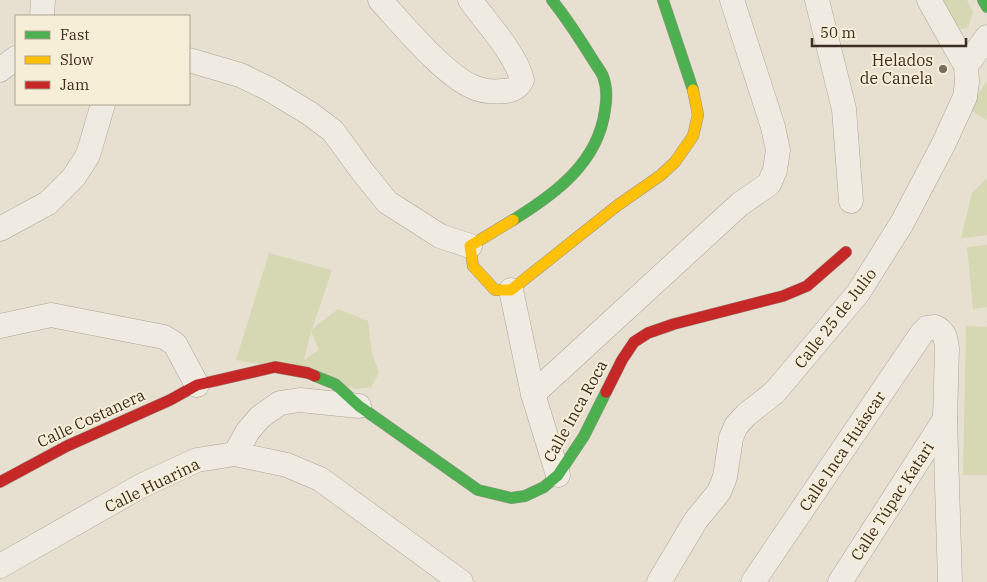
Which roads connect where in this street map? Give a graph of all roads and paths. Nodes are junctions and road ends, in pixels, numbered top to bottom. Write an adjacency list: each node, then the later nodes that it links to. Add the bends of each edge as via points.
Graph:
1 (43, 0): 11 (street)
2 (380, 0): 3 (street, via 459,79 494,92 510,91 522,80 520,71)
3 (470, 0)
4 (552, 0): 20 (street, via 582,40 602,76 607,109 598,140 584,164 562,185)
5 (664, 0): 22 (street, via 691,81 698,114 693,136 675,162 661,175)
6 (732, 0): 25 (street, via 778,150 769,184 740,204)
7 (817, 0): 18 (street, via 844,109)
8 (929, 0): 15 (street)
9 (983, 0): 10 (street)
10 (987, 7)
11 (42, 15)
12 (987, 37): 15 (street)
13 (15, 59): 16 (street)
14 (190, 60): 20 (street, via 240,75 309,113 333,131 387,202 440,236)
15 (966, 66): 33 (street, Calle 25 de Julio, via 968,82 965,97 902,222 858,293 775,392 736,426 725,477 718,492 696,520)
16 (0, 70)
17 (103, 105): 19 (street, via 88,156 74,177 48,203)
18 (851, 201)
19 (0, 229)
20 (470, 246): 22 (street, via 473,266 482,278 494,290)
21 (846, 252): 29 (street, Calle Inca Roca, via 808,286 783,296 674,324 634,342 584,436)
22 (511, 290): 25 (street)
23 (0, 326): 24 (street, via 52,316 164,337 175,344)
24 (197, 385): 26 (street, Calle Inca Roca, via 275,367 308,372 335,384); 30 (street, Calle Costanera, via 67,446)
25 (533, 394): 29 (street)
26 (358, 406): 28 (street, via 300,400 280,403 260,417); 29 (street, Calle Inca Roca, via 478,490 510,498 525,496 544,487)
27 (945, 419): 34 (street, Calle Inca Huáscar, via 947,339 936,326 922,333); 35 (street, Calle Túpac Katari); 36 (street)
28 (235, 454): 31 (street, Calle Huarina, via 197,460 141,486); 32 (street, Calle Huarina, via 287,465 320,479)
29 (558, 475)
30 (0, 482)
31 (0, 566)
32 (461, 582)
33 (658, 582)
34 (754, 582)
35 (840, 582)
36 (950, 582)

